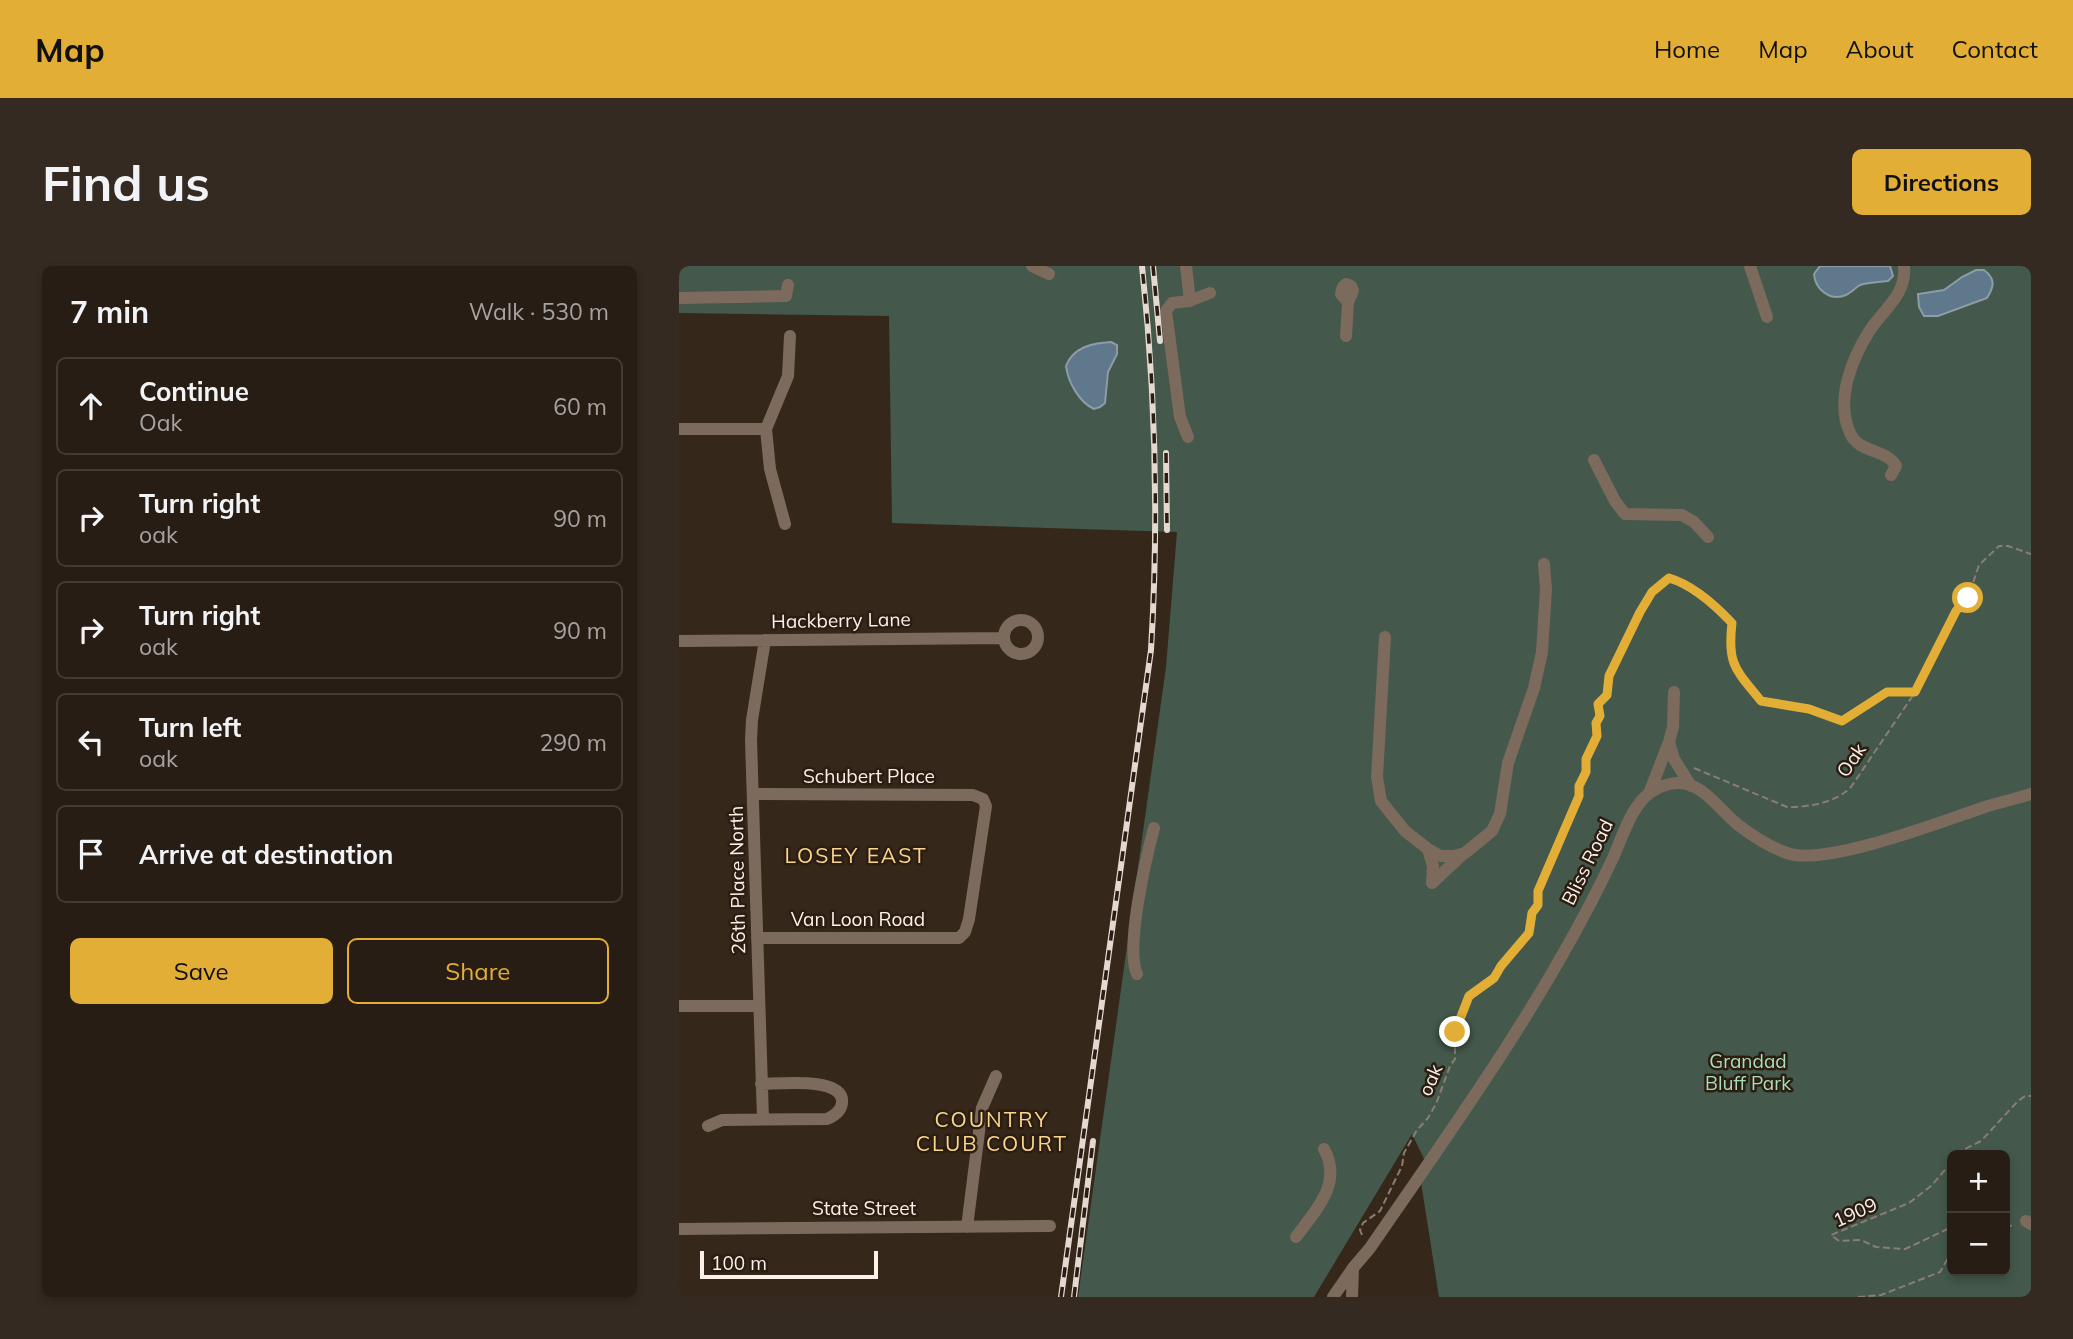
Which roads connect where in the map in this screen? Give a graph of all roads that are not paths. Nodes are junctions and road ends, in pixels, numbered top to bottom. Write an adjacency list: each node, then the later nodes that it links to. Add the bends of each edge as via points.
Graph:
1 (1032, 266): 5 (street)
2 (1186, 266): 9 (street)
3 (1750, 266): 11 (street)
4 (1904, 266): 18 (street, via 1902,287 1869,331 1844,402 1850,434 1863,448 1892,460 1896,466)
5 (1049, 274)
6 (788, 285): 8 (street, via 786,296)
7 (1210, 293): 9 (street)
8 (679, 298)
9 (1190, 301): 16 (street, via 1172,303 1166,311 1179,417)
10 (1348, 302): 13 (street)
11 (1767, 317)
12 (790, 336): 15 (street, via 787,376)
13 (1346, 336)
14 (679, 429): 15 (street)
15 (766, 429): 19 (street, via 770,469)
16 (1188, 437)
17 (1594, 460): 20 (street, via 1625,514 1682,515)
18 (1891, 475)
19 (785, 524)
20 (1708, 537)
21 (1544, 564): 34 (street, via 1542,652 1508,763 1500,814 1492,831)
22 (1003, 638): 24 (street, Hackberry Lane)
23 (1385, 638): 33 (street, via 1378,791 1405,831)
24 (765, 640): 25 (street, Hackberry Lane); 30 (street, 26th Place North, via 752,720)
25 (679, 642)
26 (1674, 692): 27 (street)
27 (1669, 742): 28 (street); 29 (street, Bliss Road)
28 (1691, 786): 29 (street, via 1681,783); 31 (street, via 1753,835 1805,858 1871,844)
29 (1650, 791): 49 (street, Bliss Road, via 1635,808 1602,879 1517,1028)
30 (754, 794): 35 (street, 26th Place North); 36 (street, Schubert Place, via 973,795 983,799 986,806 969,919)
31 (2031, 794)
32 (1154, 828): 37 (street, via 1133,947)
33 (1427, 849): 34 (street, via 1440,856); 34 (street, via 1433,866 1431,883)
34 (1465, 853)
35 (757, 938): 36 (street, Van Loon Road); 39 (street, 26th Place North)
36 (959, 938)
37 (1137, 974)
38 (679, 1006): 39 (street)
39 (759, 1006): 41 (street, 26th Place North)
40 (996, 1076): 46 (street, via 982,1108)
41 (761, 1084): 42 (street, 26th Place North); 42 (street, via 824,1084 842,1097 837,1113 827,1119)
42 (762, 1119): 43 (street, via 722,1120)
43 (708, 1126)
44 (1324, 1149): 48 (street, via 1331,1179)
45 (1050, 1226): 46 (street, State Street)
46 (967, 1227): 47 (street, State Street)
47 (679, 1229)
48 (1296, 1237)
49 (1353, 1268): 50 (street, Bliss Road); 51 (street)
50 (1333, 1297)
51 (1352, 1297)

